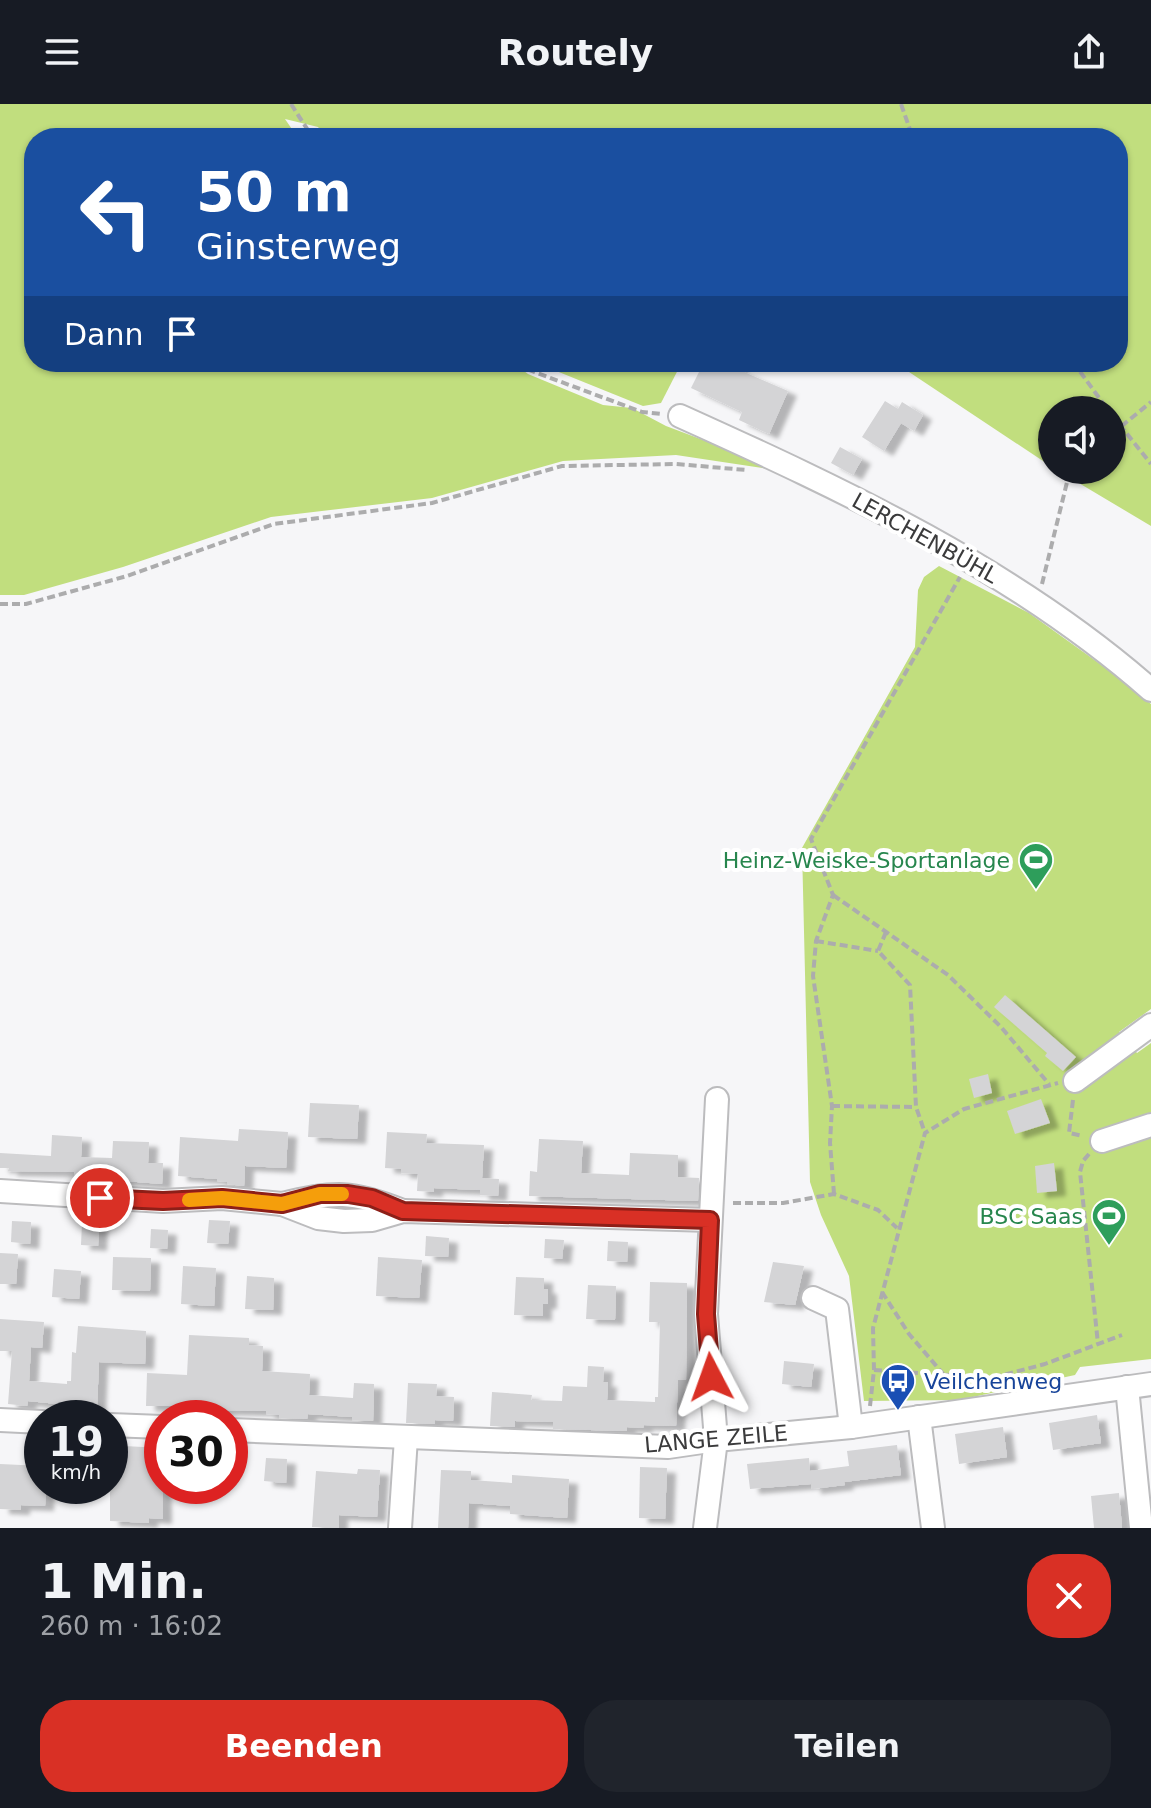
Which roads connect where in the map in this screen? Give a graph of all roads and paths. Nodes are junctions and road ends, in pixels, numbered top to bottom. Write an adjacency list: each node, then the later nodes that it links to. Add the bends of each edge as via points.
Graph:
1 (291, 104): 3 (path)
2 (901, 104): 4 (path)
3 (307, 128)
4 (909, 128)
5 (534, 372): 9 (path, via 642,412)
6 (1080, 372): 7 (path)
7 (1098, 396)
8 (1151, 402): 10 (path)
9 (680, 416): 15 (street, LERCHENBÜHL, via 796,468)
10 (1126, 424)
11 (1126, 433): 12 (path)
12 (1151, 464)
13 (754, 471): 17 (path, via 676,464 562,466 432,503 274,524 127,576 26,604)
14 (1067, 484): 16 (path)
15 (969, 561): 16 (street, LERCHENBÜHL); 19 (path, via 811,839)
16 (1038, 601): 18 (street, LERCHENBÜHL)
17 (0, 604)
18 (1151, 690)
19 (833, 895): 20 (path); 21 (path)
20 (886, 932): 22 (path); 25 (path, via 948,975)
21 (816, 941): 22 (path); 27 (path, via 813,976)
22 (878, 951): 28 (path, via 910,985)
23 (1151, 1025): 24 (street)
24 (1075, 1081): 25 (path); 31 (path)
25 (1049, 1084): 30 (path, via 964,1109)
26 (717, 1099): 35 (street)
27 (832, 1106): 28 (path); 34 (path)
28 (916, 1107): 30 (path)
29 (1151, 1125): 32 (street)
30 (925, 1133): 36 (path)
31 (1069, 1133)
32 (1102, 1141): 40 (path, via 1080,1172)
33 (2, 1193): 35 (street, via 163,1201 222,1198 282,1204 344,1221 403,1211)
34 (834, 1194): 35 (path); 36 (path, via 878,1210)
35 (710, 1211): 51 (street, via 706,1314)
36 (898, 1229): 37 (path)
37 (882, 1292): 41 (path, via 873,1328); 42 (path)
38 (813, 1298): 48 (street, via 837,1309)
39 (1122, 1335): 40 (path)
40 (1098, 1344): 42 (path, via 992,1378)
41 (874, 1370): 42 (path); 48 (path)
42 (945, 1376)
43 (1151, 1384): 44 (street, LANGE ZEILE)
44 (1127, 1387): 45 (street, LANGE ZEILE); 55 (street)
45 (919, 1417): 48 (street, LANGE ZEILE); 54 (street)
46 (0, 1420): 47 (street)
47 (24, 1421)
48 (859, 1426): 51 (street, LANGE ZEILE)
49 (248, 1431): 50 (street, LANGE ZEILE)
50 (406, 1438): 51 (street, LANGE ZEILE, via 668,1447); 52 (street)
51 (716, 1440): 53 (street)
52 (400, 1528)
53 (705, 1528)
54 (933, 1528)
55 (1141, 1528)

